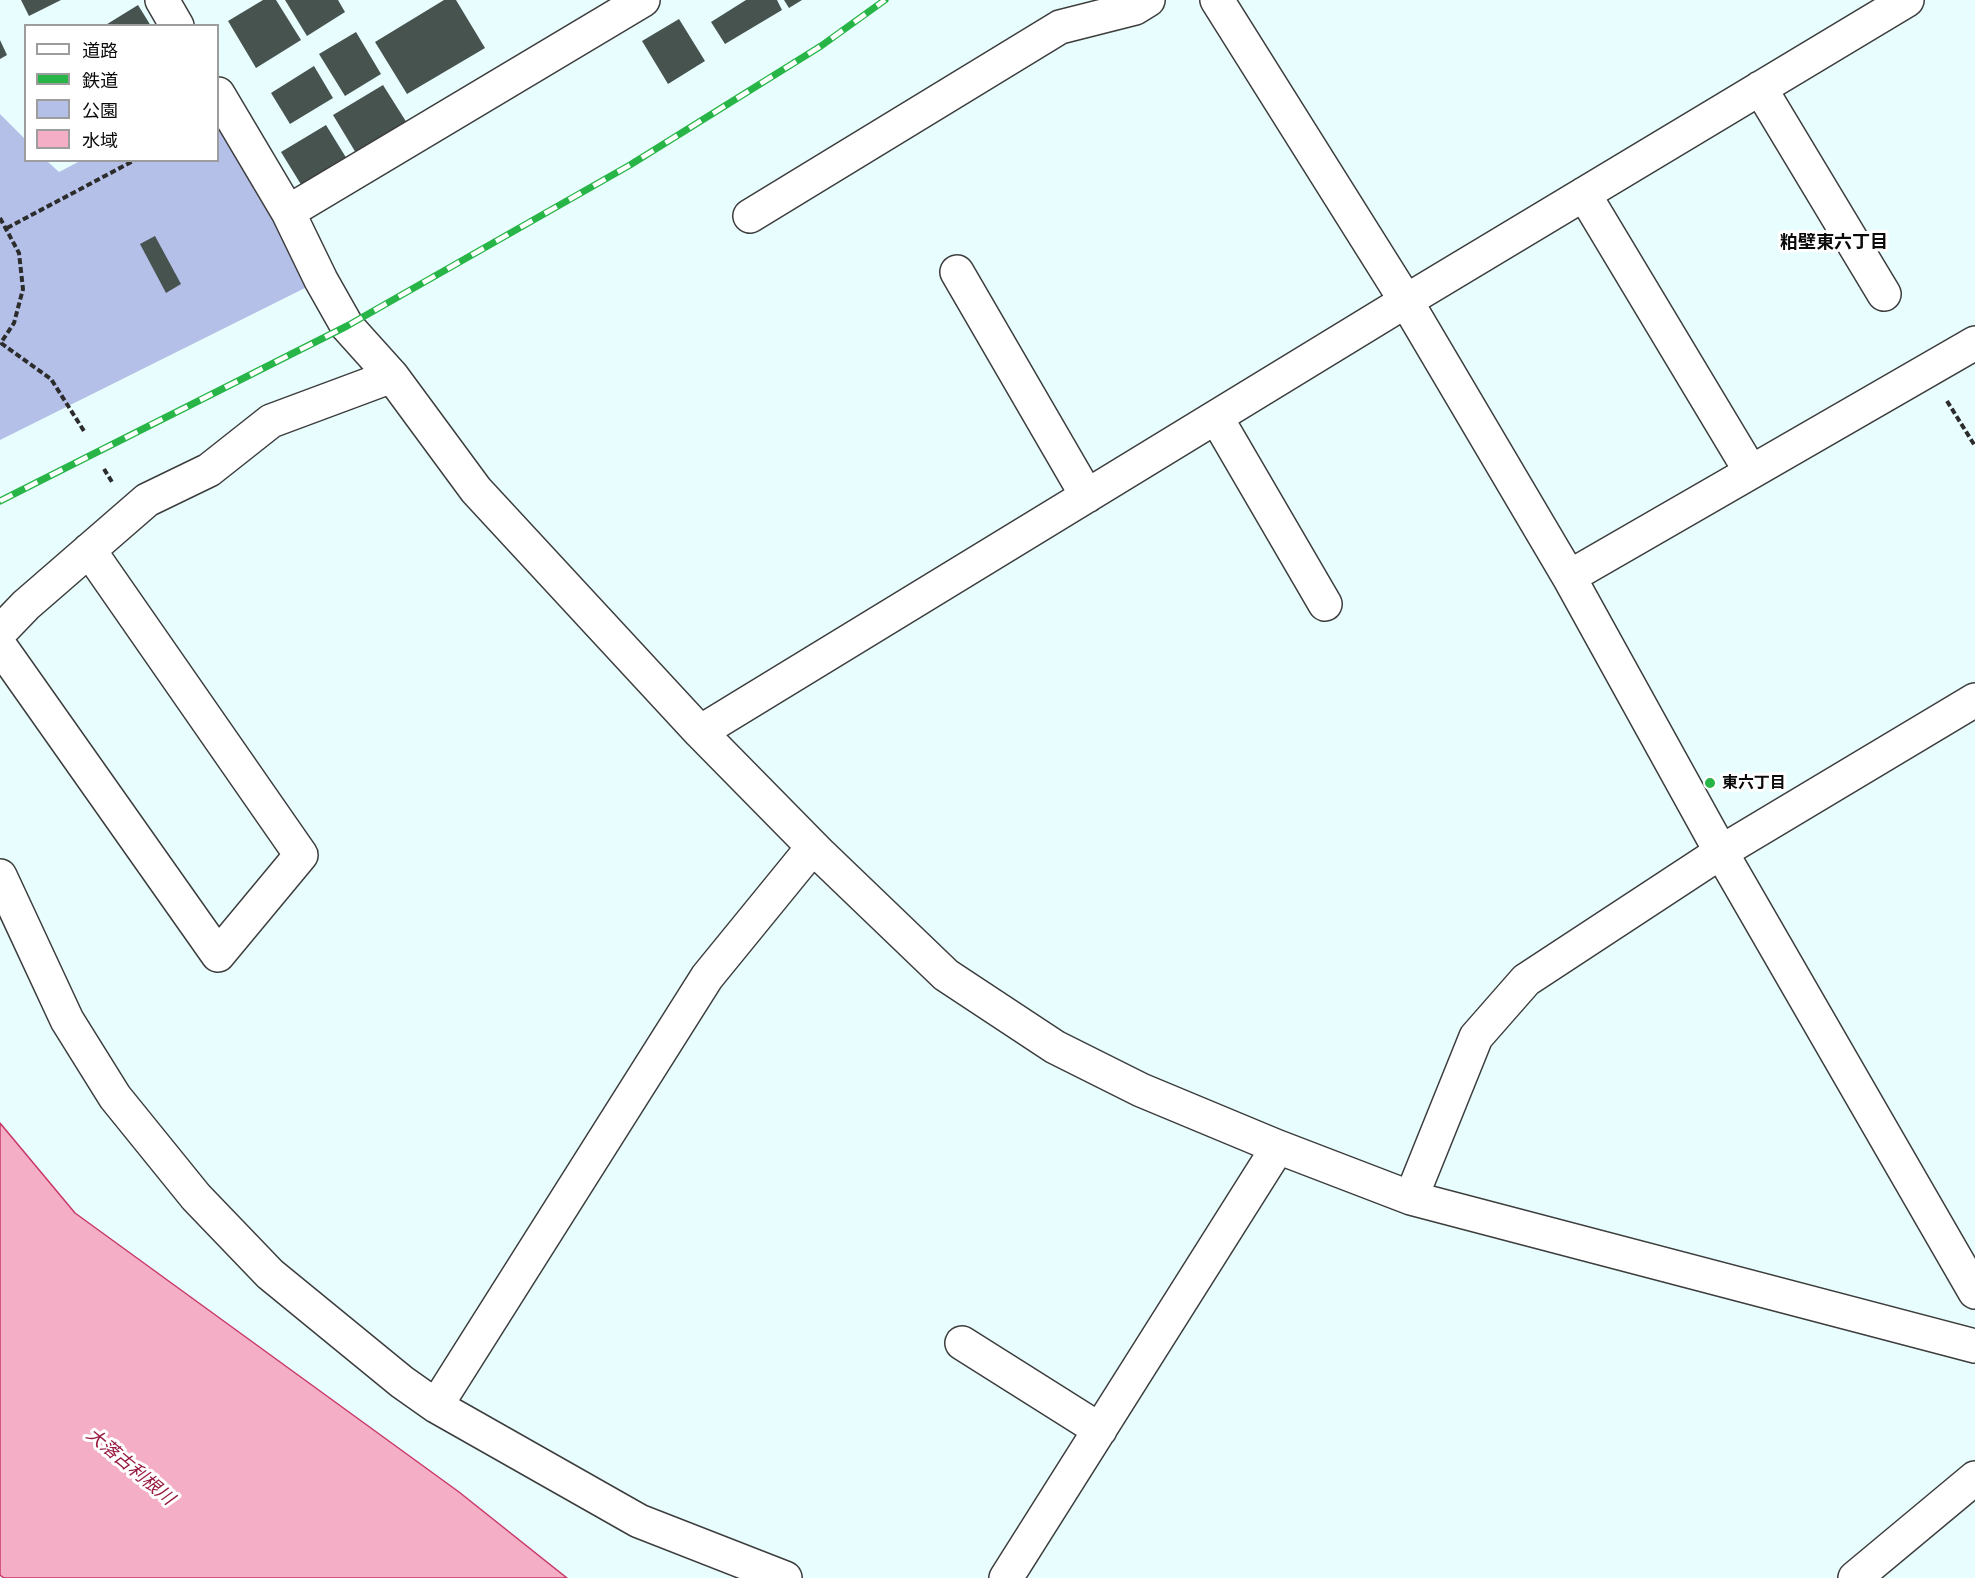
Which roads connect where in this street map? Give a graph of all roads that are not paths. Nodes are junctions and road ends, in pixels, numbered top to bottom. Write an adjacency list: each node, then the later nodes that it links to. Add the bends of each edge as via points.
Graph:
1 (162, 0): 6 (street)
2 (643, 0): 10 (street)
3 (1148, 0): 11 (street, via 1135,8 1060,27)
4 (1217, 0): 14 (street)
5 (1907, 0): 7 (street)
6 (176, 24)
7 (1760, 88): 9 (street); 13 (street)
8 (219, 96): 10 (street, via 257,183)
9 (1584, 194): 14 (street); 18 (street)
10 (288, 212): 16 (street, via 347,326)
11 (750, 216)
12 (957, 272): 19 (street)
13 (1884, 294)
14 (1407, 301): 17 (street); 21 (street)
15 (1975, 343): 18 (street)
16 (392, 375): 20 (street, via 271,421 209,470 147,500); 26 (street, via 476,490)
17 (1216, 417): 19 (street); 22 (street)
18 (1751, 472): 21 (street)
19 (1087, 496): 26 (street)
20 (89, 550): 23 (street); 24 (street, via 301,855 218,955)
21 (1569, 577): 28 (street)
22 (1325, 604)
23 (0, 632)
24 (0, 646)
25 (1975, 700): 28 (street)
26 (700, 732): 27 (street)
27 (813, 848): 30 (street, via 946,975 1055,1047 1141,1090); 35 (street, via 707,977)
28 (1721, 852): 31 (street, via 1527,980 1476,1037); 32 (street)
29 (0, 876): 35 (street, via 67,1020 115,1097 196,1197 270,1274)
30 (1278, 1147): 31 (street); 36 (street)
31 (1411, 1198): 34 (street)
32 (1975, 1292)
33 (962, 1343): 36 (street)
34 (1975, 1346)
35 (436, 1406): 38 (street, via 639,1521)
36 (1100, 1430): 39 (street)
37 (1975, 1479): 40 (street)
38 (785, 1578)
39 (1006, 1578)
40 (1856, 1578)

